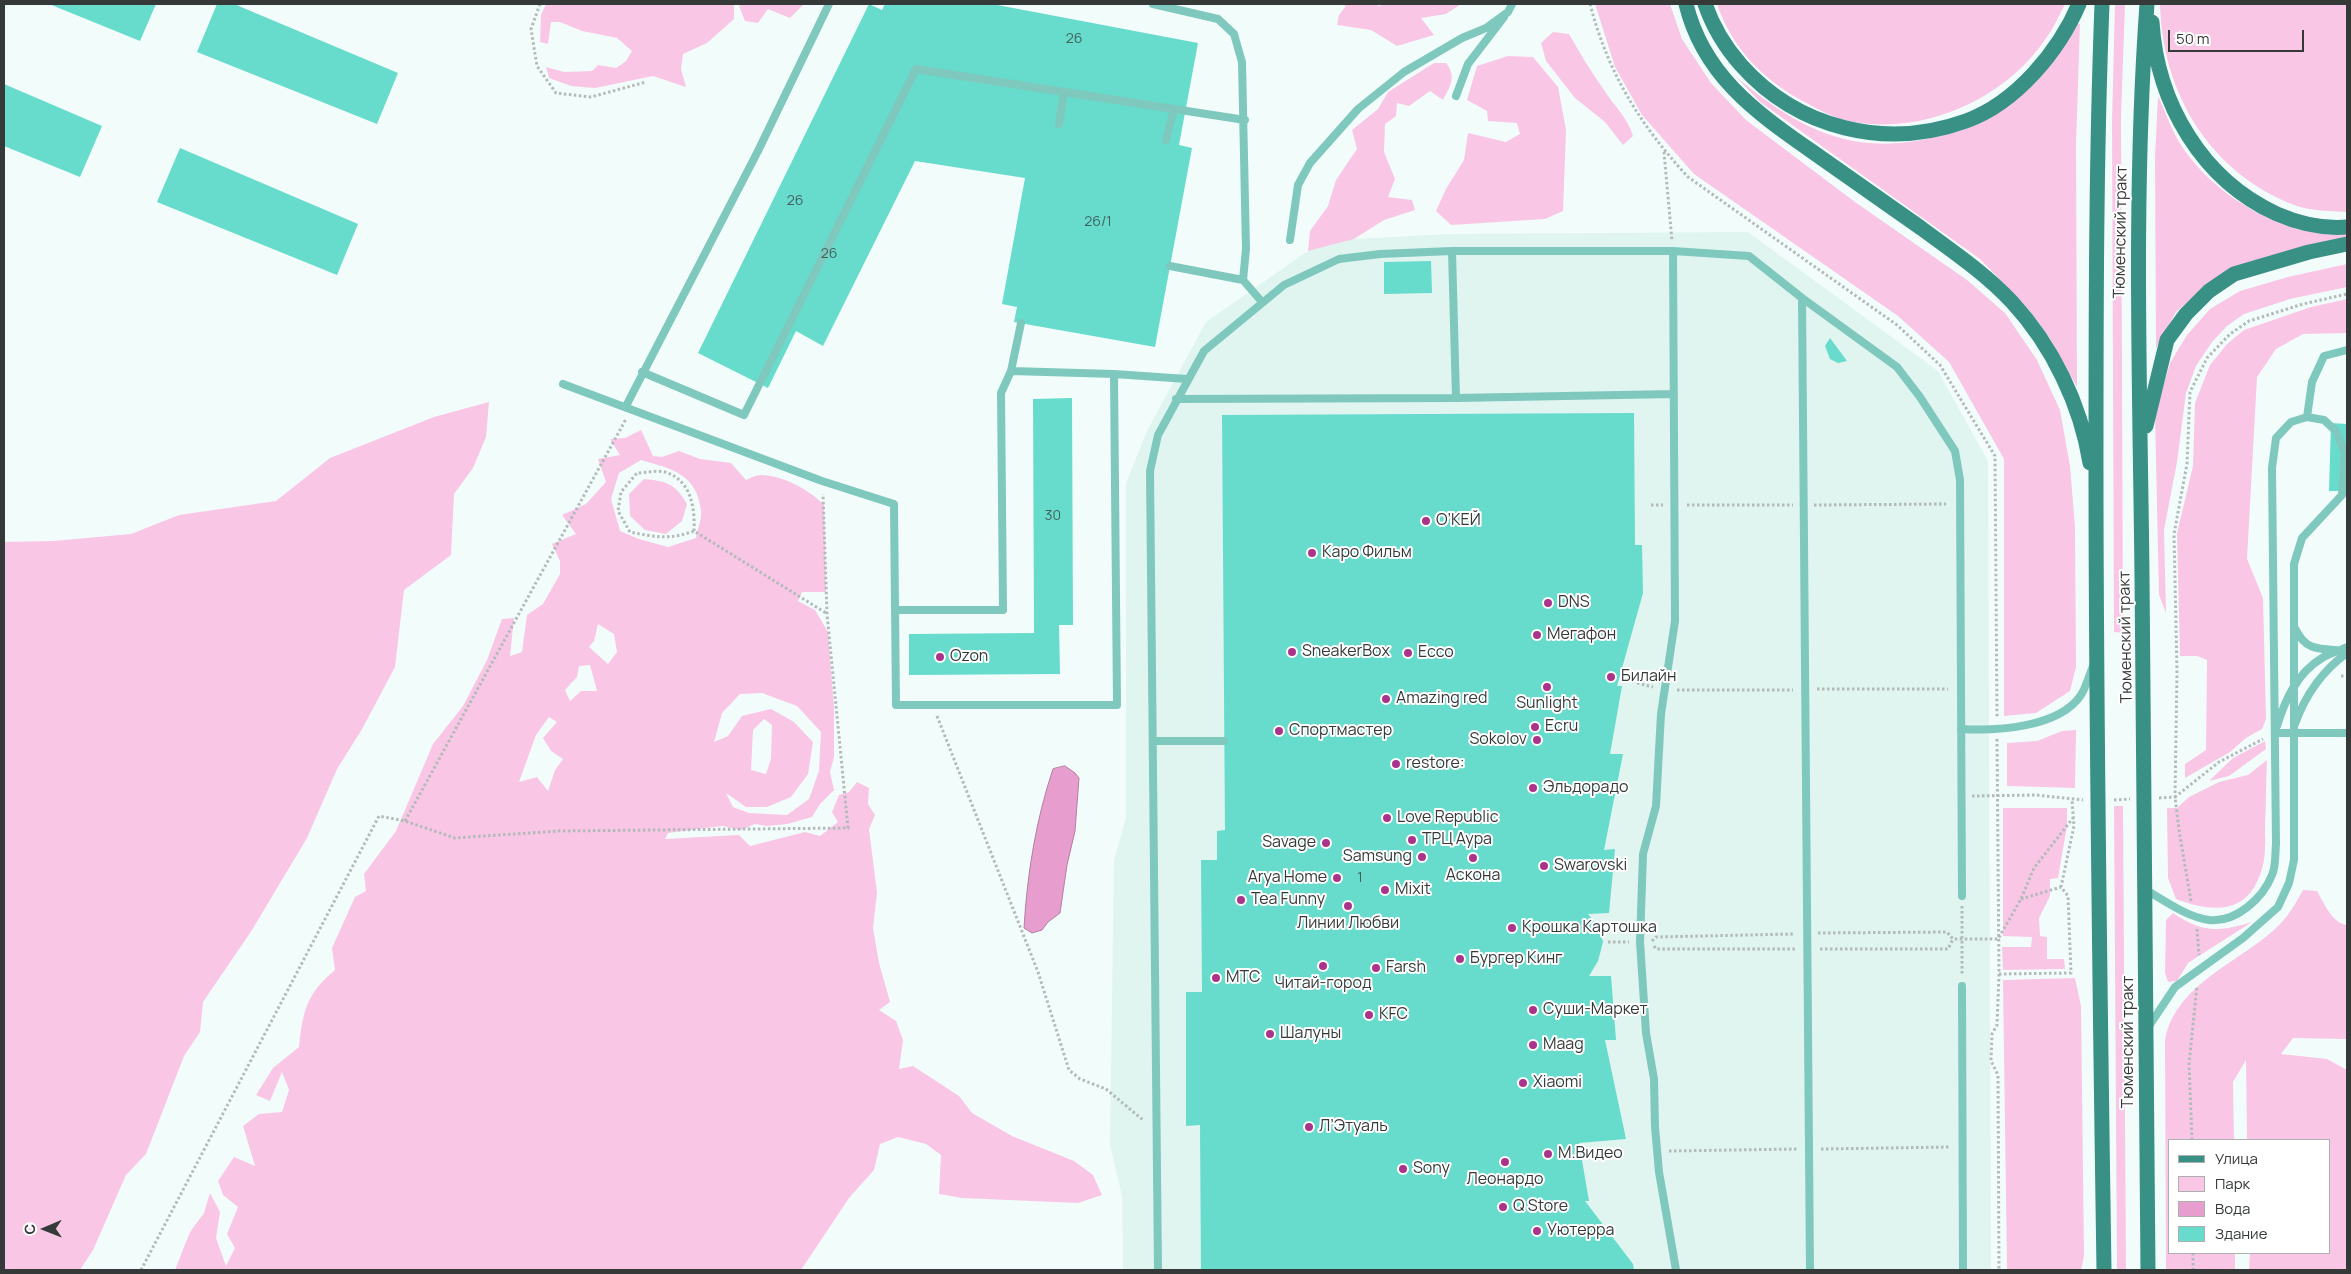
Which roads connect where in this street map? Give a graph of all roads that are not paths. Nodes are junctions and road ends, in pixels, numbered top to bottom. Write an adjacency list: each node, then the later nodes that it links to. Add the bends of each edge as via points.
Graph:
1 (829, 4): 29 (lane, via 758,151)
2 (1156, 4): 14 (lane, via 1218,19 1234,34 1242,62)
3 (1512, 4): 10 (lane)
4 (1686, 4): 39 (main road, via 1699,39 1715,67 1742,98 1773,124 1962,258 2023,315 2071,395 2088,452)
5 (1705, 4): 6 (main road, via 1715,29 1729,50 1774,96 1823,122 1886,134 1949,126 2000,102 2044,60)
6 (2079, 4)
7 (2102, 4): 39 (main road, Тюменский тракт, via 2097,128)
8 (2147, 4): 38 (main road, Тюменский тракт, via 2137,250)
9 (2151, 4): 17 (main road, via 2153,30 2166,87 2179,120 2202,158 2235,190 2267,209 2317,227)
10 (1508, 12): 12 (lane, via 1468,64); 18 (lane, via 1486,28 1462,38 1404,72 1358,109 1310,163 1298,185)
11 (1064, 92): 13 (lane); 15 (lane); 29 (lane, via 916,69 744,415)
12 (1456, 96)
13 (1174, 109): 14 (lane); 16 (lane)
14 (1244, 120): 23 (lane, via 1246,249)
15 (1059, 124)
16 (1166, 140)
17 (2347, 227)
18 (1290, 240)
19 (2347, 244): 38 (main road, via 2234,274 2208,291 2167,340)
20 (1452, 251): 21 (lane); 25 (lane, via 1338,259 1284,285); 34 (lane)
21 (1673, 251): 24 (lane, via 1749,256); 33 (lane)
22 (1170, 266): 23 (lane)
23 (1243, 280): 25 (lane)
24 (1802, 298): 45 (lane, via 1897,367 1955,451 1960,480); 57 (lane)
25 (1262, 302): 31 (lane, via 1204,350)
26 (1021, 323): 28 (lane)
27 (2347, 350): 37 (lane, via 2324,356 2312,382)
28 (1010, 371): 30 (lane); 40 (lane, via 1001,393 1003,610)
29 (642, 372): 36 (lane)
30 (1114, 374): 31 (lane); 40 (lane, via 1117,705 896,705)
31 (1187, 379): 35 (lane)
32 (563, 384): 36 (lane)
33 (1674, 394): 34 (lane); 56 (lane, via 1675,621 1661,714 1656,806 1643,854 1640,942 1646,1034 1654,1079 1659,1172)
34 (1456, 398): 35 (lane)
35 (1176, 399): 50 (lane, via 1158,435 1150,471)
36 (629, 408): 40 (lane, via 822,481 894,504)
37 (2307, 417): 41 (lane, via 2324,420 2336,431 2344,453 2343,486 2342,495 2302,538 2294,564); 46 (lane, via 2291,422 2276,438 2272,468)
38 (2141, 447): 51 (main road, Тюменский тракт)
39 (2096, 505): 43 (main road, Тюменский тракт)
40 (895, 610)
41 (2295, 628): 42 (lane, via 2302,641 2318,649); 44 (lane)
42 (2345, 650): 44 (lane, via 2321,658); 47 (lane, via 2318,680)
43 (2096, 660): 45 (lane, via 2080,696 2064,712 2038,722 1997,730); 59 (main road, Тюменский тракт)
44 (2294, 685): 46 (lane, via 2286,698); 47 (lane)
45 (1961, 728): 52 (lane)
46 (2275, 733): 47 (lane); 51 (lane, via 2276,844 2273,874 2252,904 2236,915 2210,920 2190,915)
47 (2292, 733): 48 (lane); 54 (lane, via 2294,860 2282,899 2278,907 2243,938 2175,987)
48 (2347, 733)
49 (1224, 740): 50 (lane)
50 (1154, 741): 55 (lane)
51 (2146, 890): 54 (main road, Тюменский тракт)
52 (1962, 896)
53 (1962, 986): 58 (lane)
54 (2147, 1030): 60 (main road, Тюменский тракт)
55 (1158, 1270)
56 (1676, 1270)
57 (1810, 1270)
58 (1963, 1270)
59 (2104, 1270)
60 (2148, 1270)

